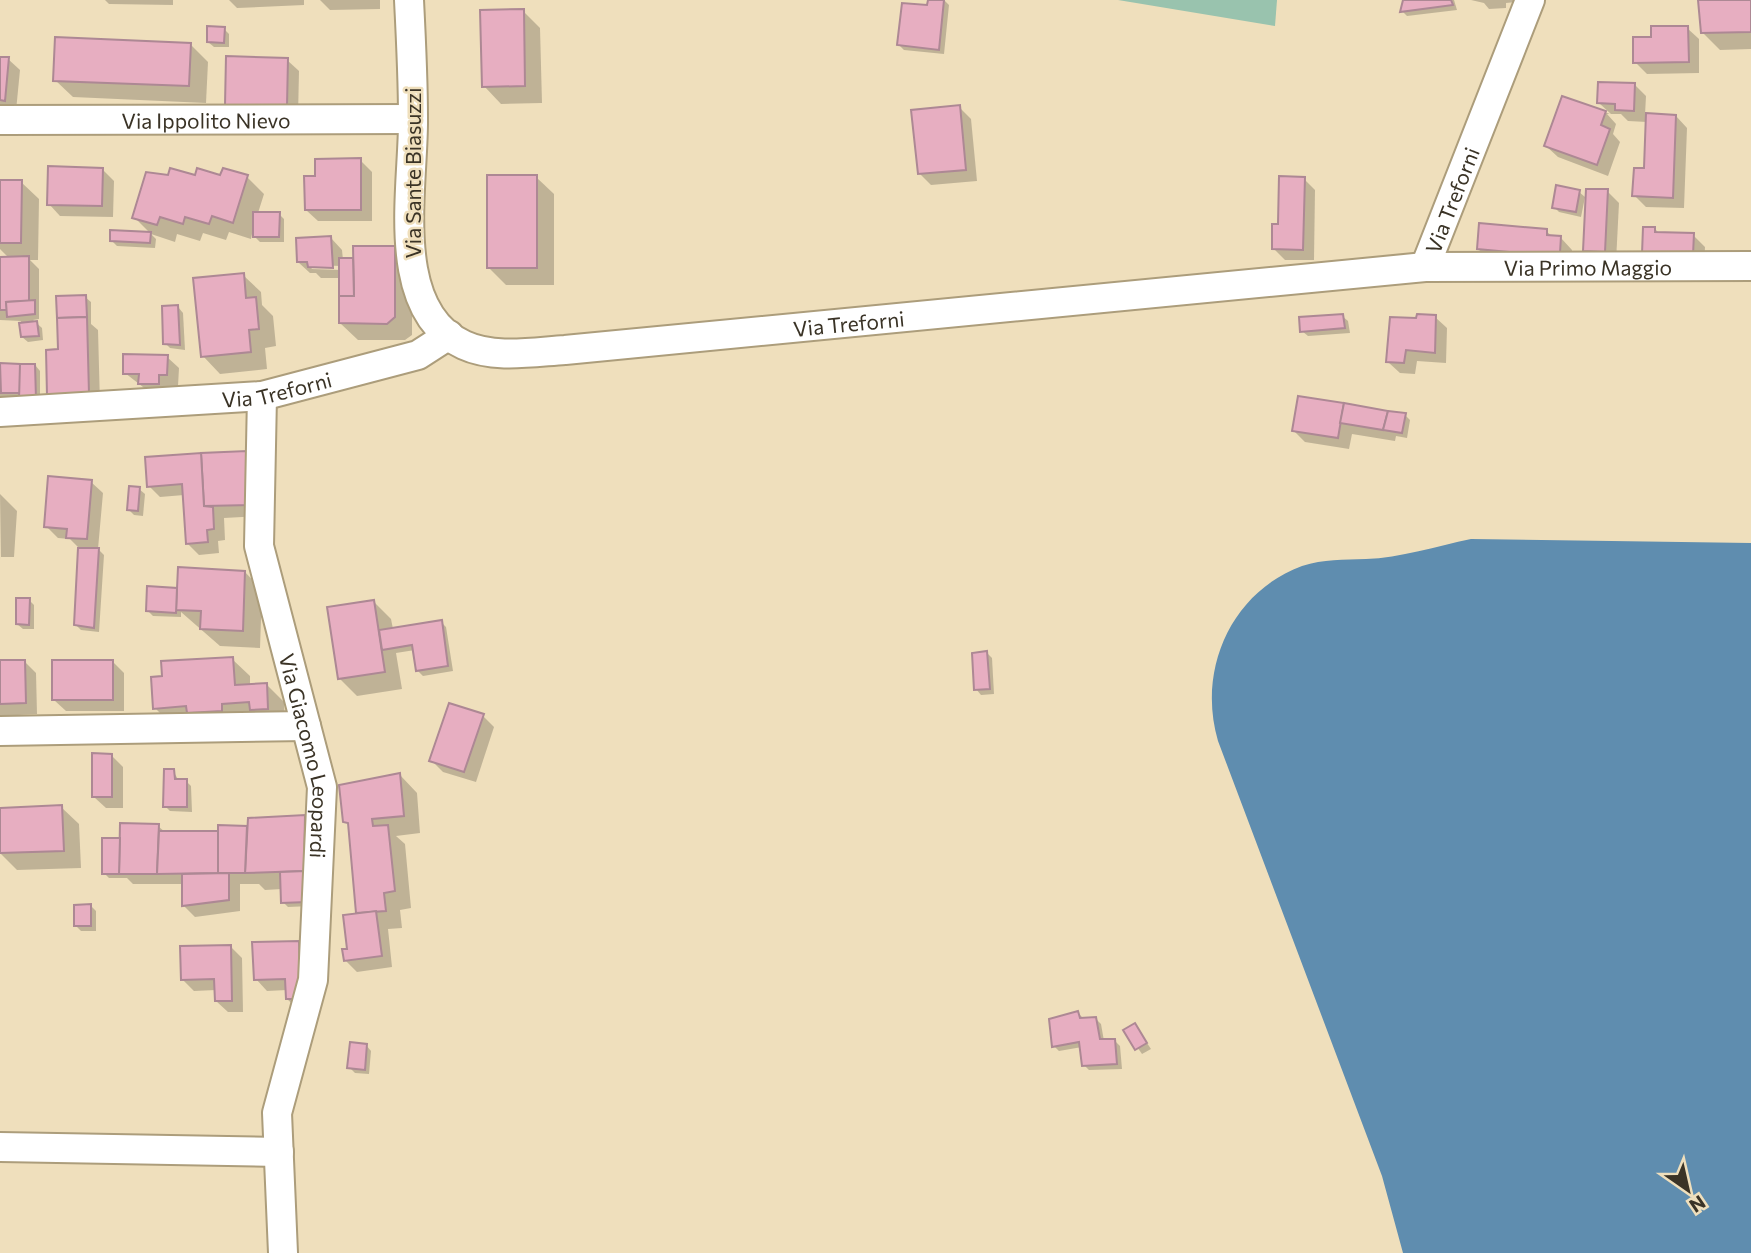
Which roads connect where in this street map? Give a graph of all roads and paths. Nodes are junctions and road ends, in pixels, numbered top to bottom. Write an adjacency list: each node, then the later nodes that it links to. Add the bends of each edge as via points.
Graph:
1 (409, 0): 4 (street, Via Sante Biasuzzi)
2 (1530, 0): 6 (street, Via Treforni)
3 (0, 120): 4 (street, Via Ippolito Nievo)
4 (413, 120): 7 (street, Via Sante Biasuzzi, via 409,250 423,304)
5 (1751, 266): 6 (street, Via Primo Maggio)
6 (1425, 267): 7 (street, Via Treforni, via 565,350 477,351)
7 (449, 335): 8 (street, Via Treforni, via 418,355)
8 (262, 396): 9 (street, Via Treforni); 10 (street, Via Giacomo Leopardi, via 259,545)
9 (0, 412)
10 (306, 726): 11 (street); 13 (street, Via Giacomo Leopardi, via 322,787 319,907 313,980 277,1113)
11 (0, 731)
12 (0, 1147): 13 (street)
13 (279, 1152): 14 (street, Via Giacomo Leopardi)
14 (283, 1253)

